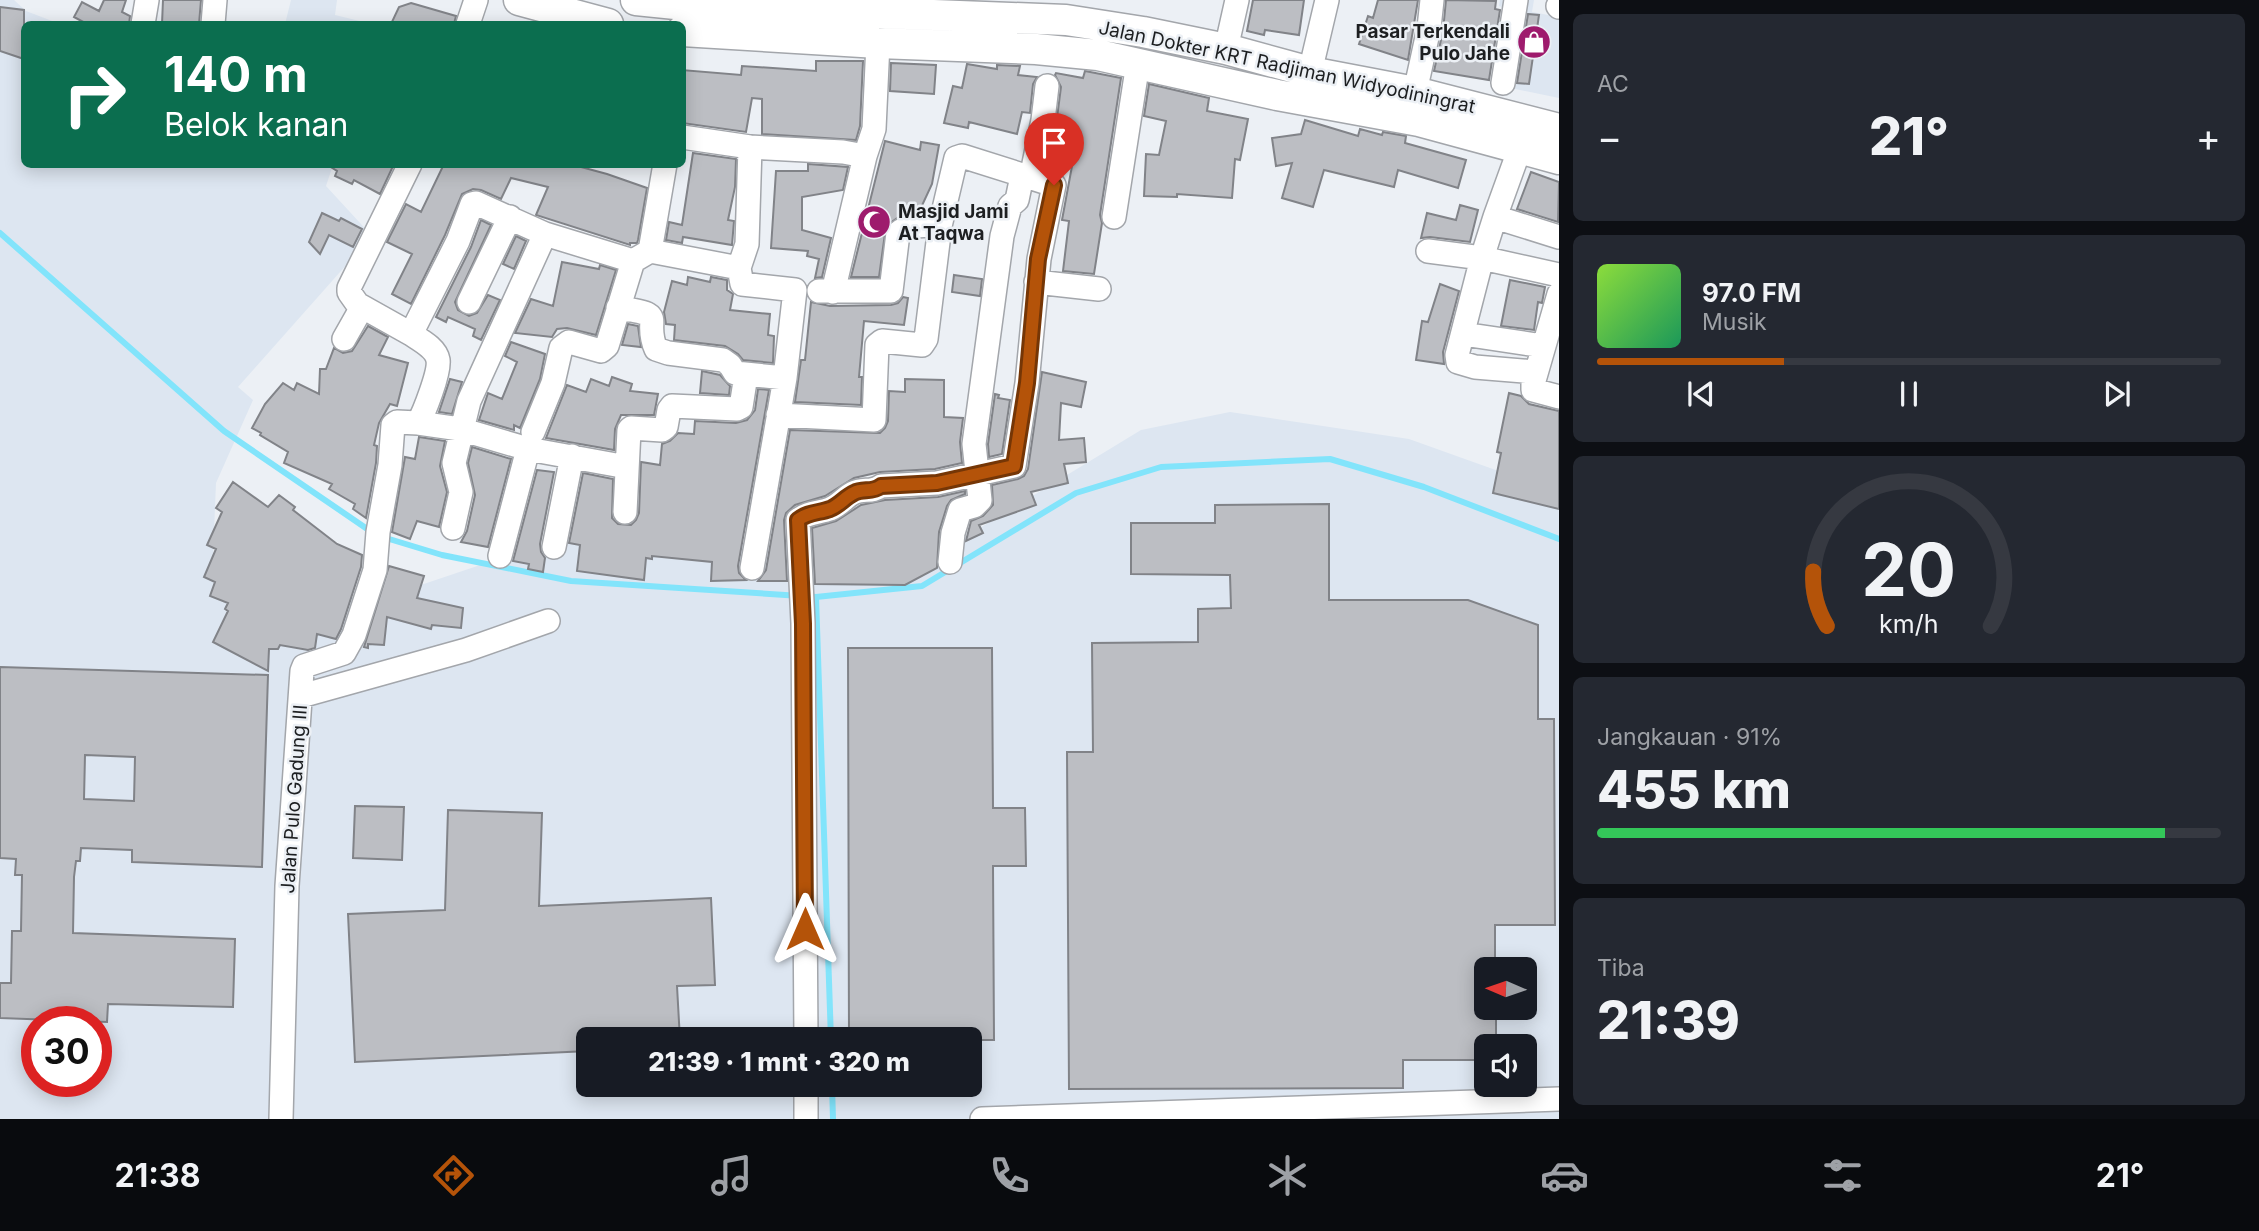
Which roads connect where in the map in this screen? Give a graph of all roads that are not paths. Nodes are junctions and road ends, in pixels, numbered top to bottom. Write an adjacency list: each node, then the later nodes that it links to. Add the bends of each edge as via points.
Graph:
1 (147, 0): 12 (street)
2 (215, 0): 13 (street)
3 (476, 0): 14 (street)
4 (519, 0): 15 (main road)
5 (636, 0): 10 (main road, Jalan Dokter KRT Radjiman Widyodiningrat, via 695,6)
6 (1237, 0): 19 (street)
7 (1327, 0): 21 (street)
8 (1432, 0): 24 (street)
9 (1516, 0): 22 (street)
10 (778, 4): 11 (main road, Jalan Dokter KRT Radjiman Widyodiningrat)
11 (1007, 18): 18 (main road, via 1012,33); 19 (main road, Jalan Dokter KRT Radjiman Widyodiningrat, via 1066,20)
12 (144, 21)
13 (213, 21)
14 (469, 21)
15 (597, 21)
16 (686, 31): 17 (main road, Jalan Dokter KRT Radjiman Widyodiningrat)
17 (878, 43): 18 (main road, Jalan Dokter KRT Radjiman Widyodiningrat); 29 (street, via 874,129)
18 (1005, 47): 20 (main road, Jalan Dokter KRT Radjiman Widyodiningrat)
19 (1226, 50): 21 (main road, Jalan Dokter KRT Radjiman Widyodiningrat)
20 (1138, 63): 28 (main road, Jalan Dokter KRT Radjiman Widyodiningrat, via 1419,121); 35 (street)
21 (1310, 72): 24 (main road, Jalan Dokter KRT Radjiman Widyodiningrat)
22 (1503, 83)
23 (1046, 86): 33 (street, via 1043,120)
24 (1415, 92): 25 (main road, Jalan Dokter KRT Radjiman Widyodiningrat)
25 (1559, 129)
26 (686, 138): 27 (street)
27 (750, 147): 29 (street); 43 (street, via 747,244)
28 (1520, 148): 30 (main road, Jalan Dokter KRT Radjiman Widyodiningrat); 36 (street)
29 (865, 156): 37 (street, via 826,292 891,291 898,233 906,227)
30 (1559, 159)
31 (408, 168): 49 (street, via 349,288)
32 (664, 168): 41 (street)
33 (1026, 177): 37 (street, via 962,156 956,158); 45 (street, via 1054,185); 65 (street, via 1010,206 1002,236 974,444)
34 (510, 217): 38 (street); 48 (street); 51 (street, via 472,204)
35 (1114, 217)
36 (1494, 217): 39 (street); 42 (street)
37 (940, 226): 59 (street, via 926,339 922,345 882,341 877,345 874,420)
38 (545, 234): 41 (street); 61 (street, via 478,378)
39 (1559, 237)
40 (1429, 251): 42 (street)
41 (642, 256): 43 (street); 50 (street)
42 (1482, 258): 44 (street); 52 (street)
43 (739, 268): 57 (street, via 741,284 795,290)
44 (1559, 275)
45 (1036, 282): 46 (street); 65 (street, via 1014,466)
46 (1099, 289)
47 (1559, 294): 54 (street)
48 (469, 302)
49 (361, 306): 51 (street); 53 (street)
50 (618, 308): 56 (street, via 650,315 656,349 723,360 735,373); 62 (street, via 604,350 569,342 561,348)
51 (411, 334): 60 (street, via 429,346 438,360)
52 (1464, 334): 54 (street); 55 (street, via 1458,362)
53 (344, 339)
54 (1543, 346): 55 (street)
55 (1535, 372): 58 (street, via 1533,390)
56 (746, 375): 57 (street); 64 (street, via 737,409 672,406 662,430 631,428)
57 (785, 378): 59 (street)
58 (1559, 397)
59 (778, 415): 71 (street)
60 (418, 424): 61 (street); 73 (street, via 393,425 375,570 354,635 344,653 304,666)
61 (460, 429): 62 (street); 67 (street, via 454,463 461,492)
62 (531, 440): 63 (street); 69 (street)
63 (572, 456): 64 (street); 68 (street)
64 (627, 467): 66 (street)
65 (978, 475): 70 (street, via 980,500 956,516); 74 (street, via 859,491 845,502 798,520)
66 (625, 512)
67 (453, 528)
68 (554, 547)
69 (500, 556)
70 (950, 562)
71 (752, 568)
72 (548, 621): 73 (street, Jalan Pulo Gadung III, via 466,650)
73 (301, 696): 77 (street, Jalan Pulo Gadung III, via 287,886)
74 (806, 1027)
75 (806, 1097): 78 (street)
76 (1559, 1098): 79 (street)
77 (281, 1119)
78 (806, 1119)
79 (982, 1119)

